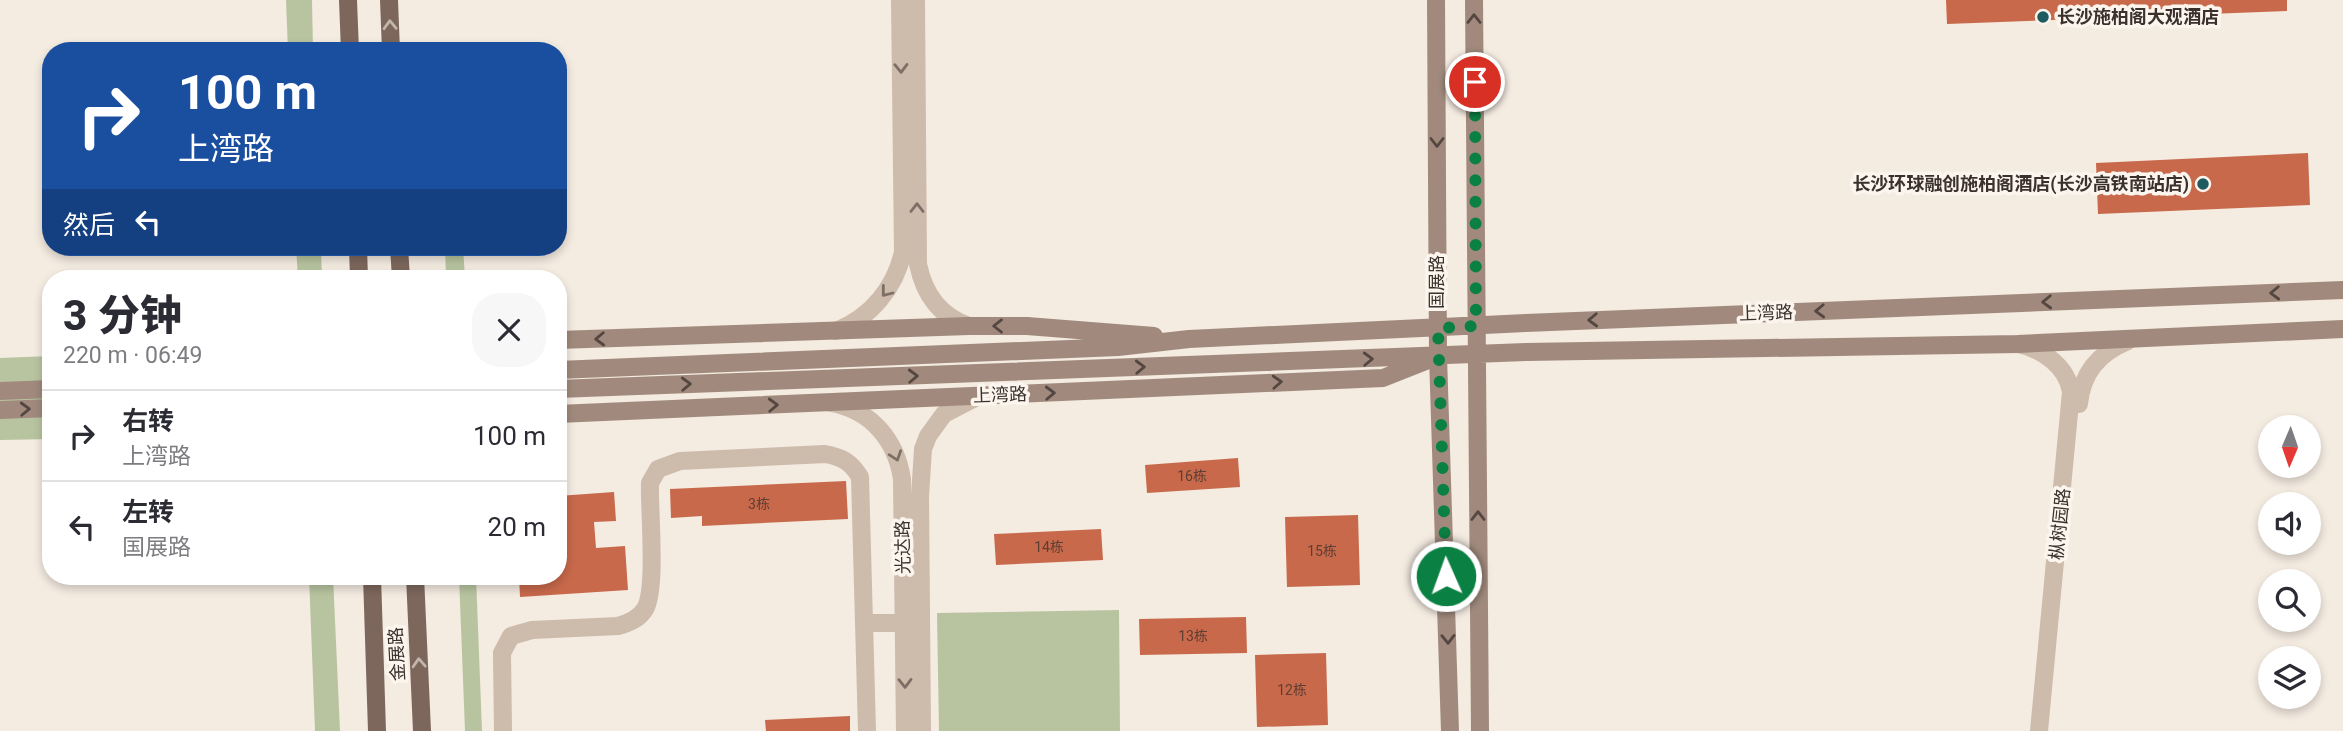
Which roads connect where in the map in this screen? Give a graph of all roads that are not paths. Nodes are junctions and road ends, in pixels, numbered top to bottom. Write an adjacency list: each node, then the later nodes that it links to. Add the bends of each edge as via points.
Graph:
1 (348, 0): 7 (main road)
2 (389, 0): 8 (main road, one-way to 2)
3 (900, 0): 14 (street, one-way to 14, via 903,252 898,274 881,298 856,322)
4 (916, 0): 10 (street, one-way to 4, via 940,310 922,282 918,264)
5 (1436, 0): 12 (main road, 国展路, one-way to 12)
6 (1474, 0): 11 (main road, one-way to 6)
7 (350, 42)
8 (391, 42)
9 (2343, 290): 11 (main road, 上湾路, one-way to 11)
10 (969, 326): 14 (main road, 上湾路); 16 (main road, 上湾路, one-way to 10, via 1027,326)
11 (1476, 326): 12 (main road, 上湾路); 19 (main road)
12 (1438, 328): 16 (main road, 上湾路); 20 (main road, 国展路)
13 (2343, 329): 17 (main road, 上湾路)
14 (836, 331): 15 (main road, 上湾路, one-way to 15)
15 (567, 340)
16 (1189, 340): 21 (main road, 上湾路, via 1118,347)
17 (2128, 341): 18 (main road, 上湾路); 43 (street, 枞树园路, via 2099,358 2080,391)
18 (2018, 344): 19 (main road, 上湾路); 42 (street, 枞树园路, via 2053,360 2071,392)
19 (1477, 355): 20 (main road, 上湾路); 35 (main road, one-way to 19)
20 (1438, 356): 23 (main road, 上湾路, one-way to 20); 25 (main road, 上湾路, one-way to 20, via 1383,378); 34 (main road, 国展路, one-way to 34)
21 (567, 370)
22 (42, 389): 24 (main road)
23 (567, 389)
24 (0, 391)
25 (981, 396): 26 (main road, 上湾路); 41 (street, 光达路, via 944,414 923,449)
26 (827, 403): 29 (main road, 上湾路, one-way to 26); 32 (street, 光达路, one-way to 32, via 869,419 883,431 899,461)
27 (42, 408): 28 (main road, one-way to 27)
28 (0, 410)
29 (567, 414)
30 (372, 585): 36 (main road, 金展路)
31 (415, 585): 37 (main road, 金展路, one-way to 31)
32 (904, 622): 33 (street); 40 (street, 光达路, one-way to 40)
33 (865, 623): 38 (street, via 862,492 853,466 841,457 825,454 668,463 657,469 650,483 646,608 630,623 618,626 532,630 511,636 502,653); 39 (street)
34 (1449, 728)
35 (1481, 728)
36 (377, 731)
37 (422, 731)
38 (503, 731)
39 (867, 731)
40 (905, 731)
41 (922, 731)
42 (2039, 731)
43 (2046, 731)

